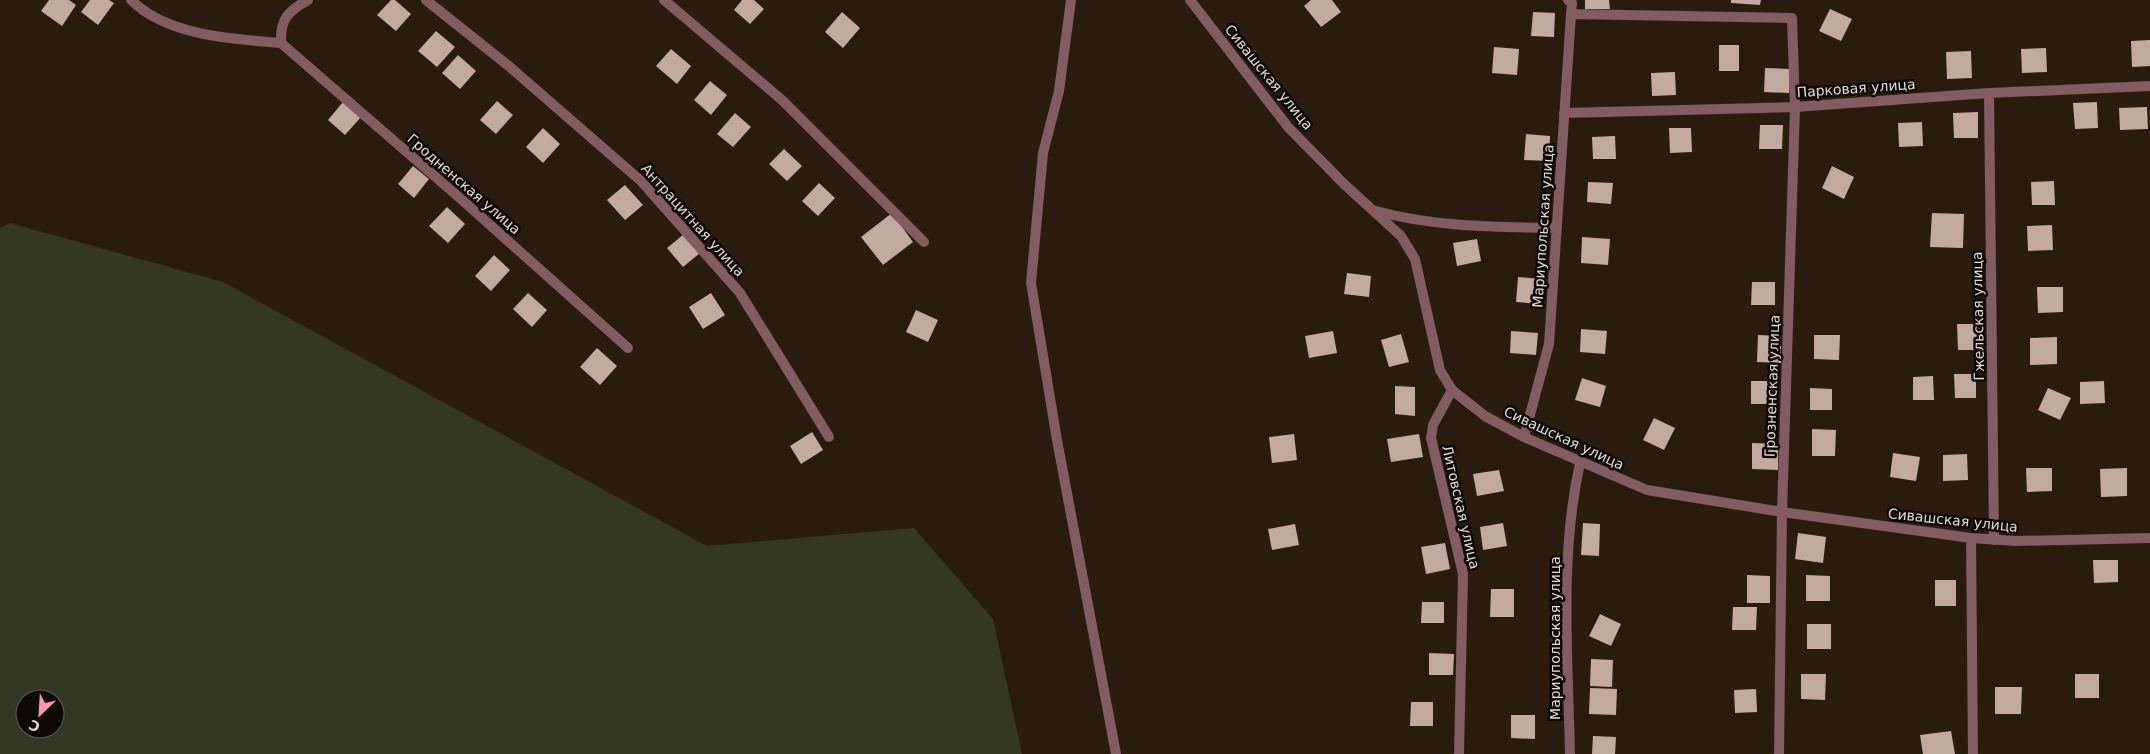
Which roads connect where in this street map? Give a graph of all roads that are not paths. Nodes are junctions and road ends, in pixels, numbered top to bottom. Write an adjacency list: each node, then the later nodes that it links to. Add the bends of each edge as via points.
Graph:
1 (132, 0): 9 (street, via 158,19 186,29 217,37)
2 (308, 0): 9 (street, via 284,19 280,30)
3 (426, 0): 19 (street, Антрацитная улица, via 510,67 641,181 740,292)
4 (664, 0): 16 (street, via 782,100)
5 (1071, 0): 26 (street, via 1059,91 1042,153 1031,283)
6 (1190, 0): 14 (street, Сивашская улица, via 1288,127 1344,184)
7 (1568, 0): 8 (street, via 1572,3)
8 (1572, 14): 12 (street, Грозненская улица, via 1792,18); 13 (street, Мариупольская улица)
9 (281, 44): 17 (street, Гродненская улица)
10 (2150, 86): 11 (street, Парковая улица)
11 (1989, 92): 12 (street, Парковая улица); 25 (street, Гжельская улица)
12 (1795, 107): 13 (street, Парковая улица); 22 (street, Грозненская улица)
13 (1564, 113): 15 (street, Мариупольская улица)
14 (1376, 211): 15 (street, via 1404,219); 18 (street, Сивашская улица, via 1401,236 1415,260 1440,370)
15 (1557, 228): 20 (street, Мариупольская улица, via 1549,344)
16 (924, 242)
17 (628, 348)
18 (1452, 390): 20 (street, Сивашская улица, via 1485,416); 27 (street, Литовская улица, via 1431,438 1463,574)
19 (829, 437)
20 (1524, 438): 21 (street, Сивашская улица)
21 (1580, 463): 22 (street, Сивашская улица, via 1647,490); 28 (street, Мариупольская улица, via 1572,499 1569,539)
22 (1782, 512): 23 (street, Сивашская улица); 29 (street, Грозненская улица)
23 (1970, 538): 25 (street, Сивашская улица); 30 (street)
24 (2150, 538): 25 (street, Сивашская улица)
25 (1994, 540)
26 (1116, 754)
27 (1459, 754)
28 (1570, 754)
29 (1779, 754)
30 (1973, 754)

